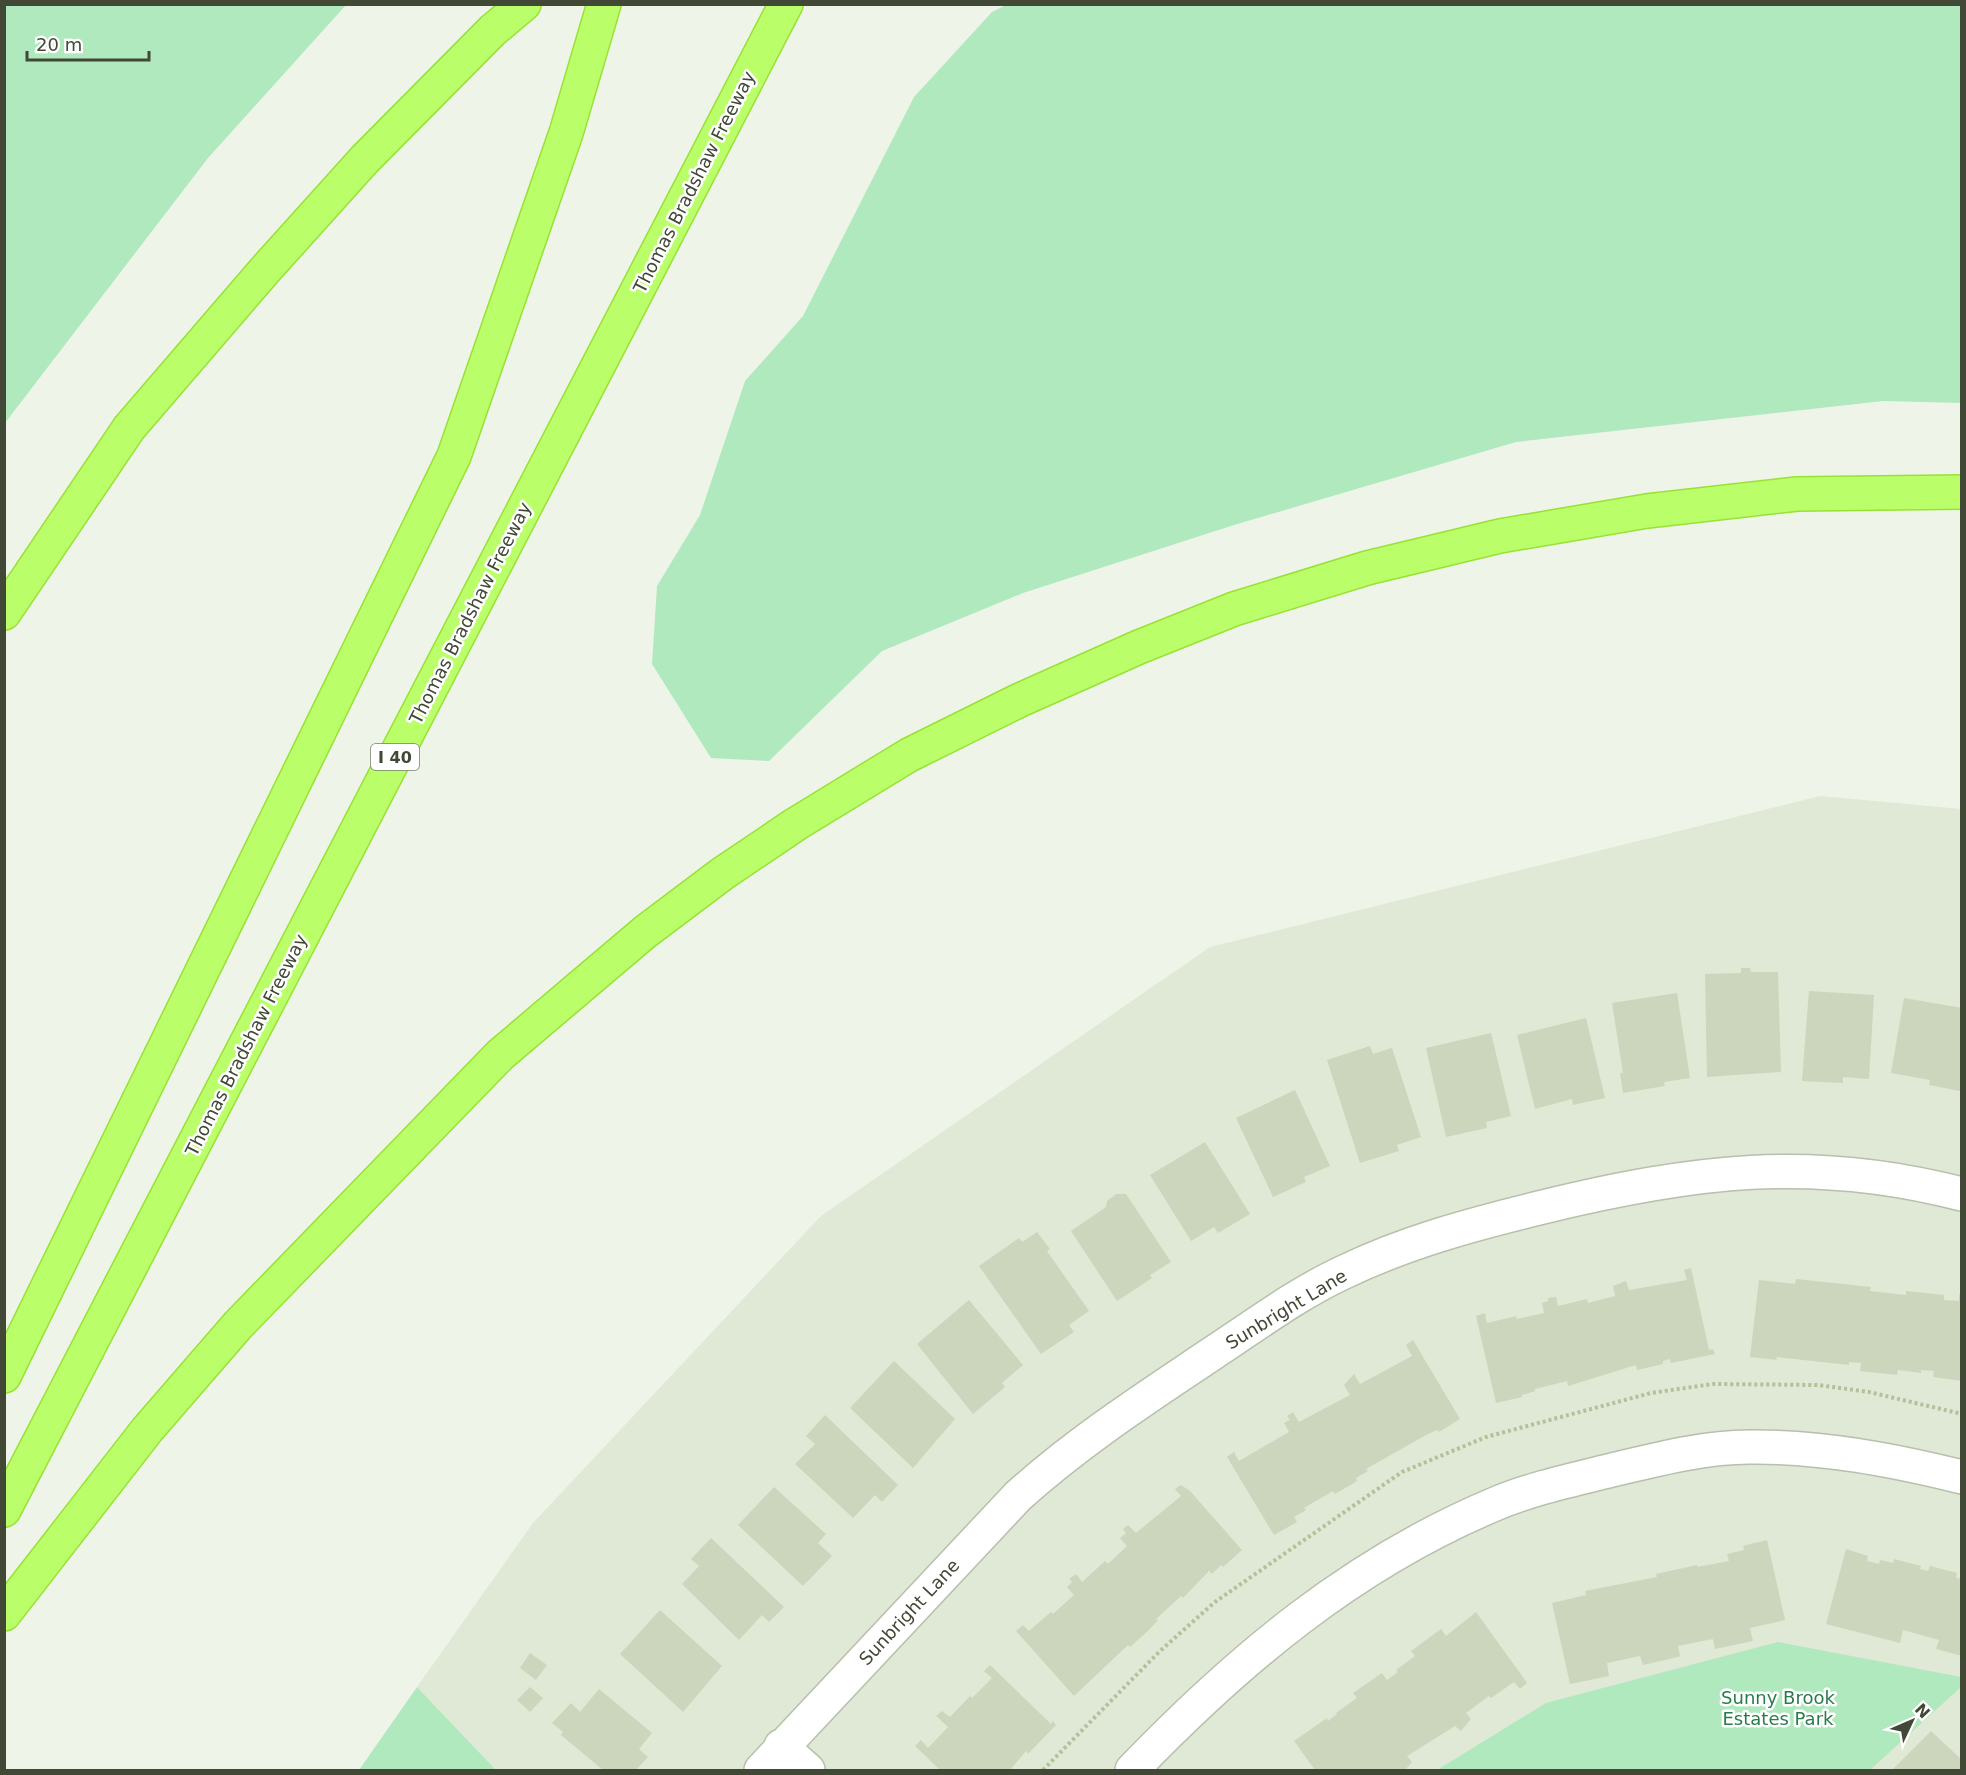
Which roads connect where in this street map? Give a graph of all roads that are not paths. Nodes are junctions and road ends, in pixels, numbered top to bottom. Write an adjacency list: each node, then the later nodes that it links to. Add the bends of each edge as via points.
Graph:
1 (524, 4): 5 (highway, via 493,30 365,159 129,428)
2 (604, 4): 7 (highway, via 566,133 454,456)
3 (786, 4): 9 (highway, Thomas Bradshaw Freeway / I 40)
4 (1962, 492): 10 (highway, via 1797,494 1647,511 1500,536 1367,568 1234,609 1139,647 909,755 722,874 628,946 500,1055 238,1324 147,1430)
5 (4, 613)
6 (1962, 1194): 11 (street, Sunbright Lane, via 1863,1174 1773,1170 1696,1176 1619,1189 1455,1228 1339,1274 1288,1304 1059,1460 1018,1496)
7 (4, 1376)
8 (1962, 1477): 13 (street, via 1844,1453 1748,1447 1664,1458 1497,1503 1421,1538 1326,1598 1242,1663)
9 (4, 1510)
10 (4, 1614)
11 (771, 1758): 12 (street)
12 (808, 1770)
13 (1132, 1770)

